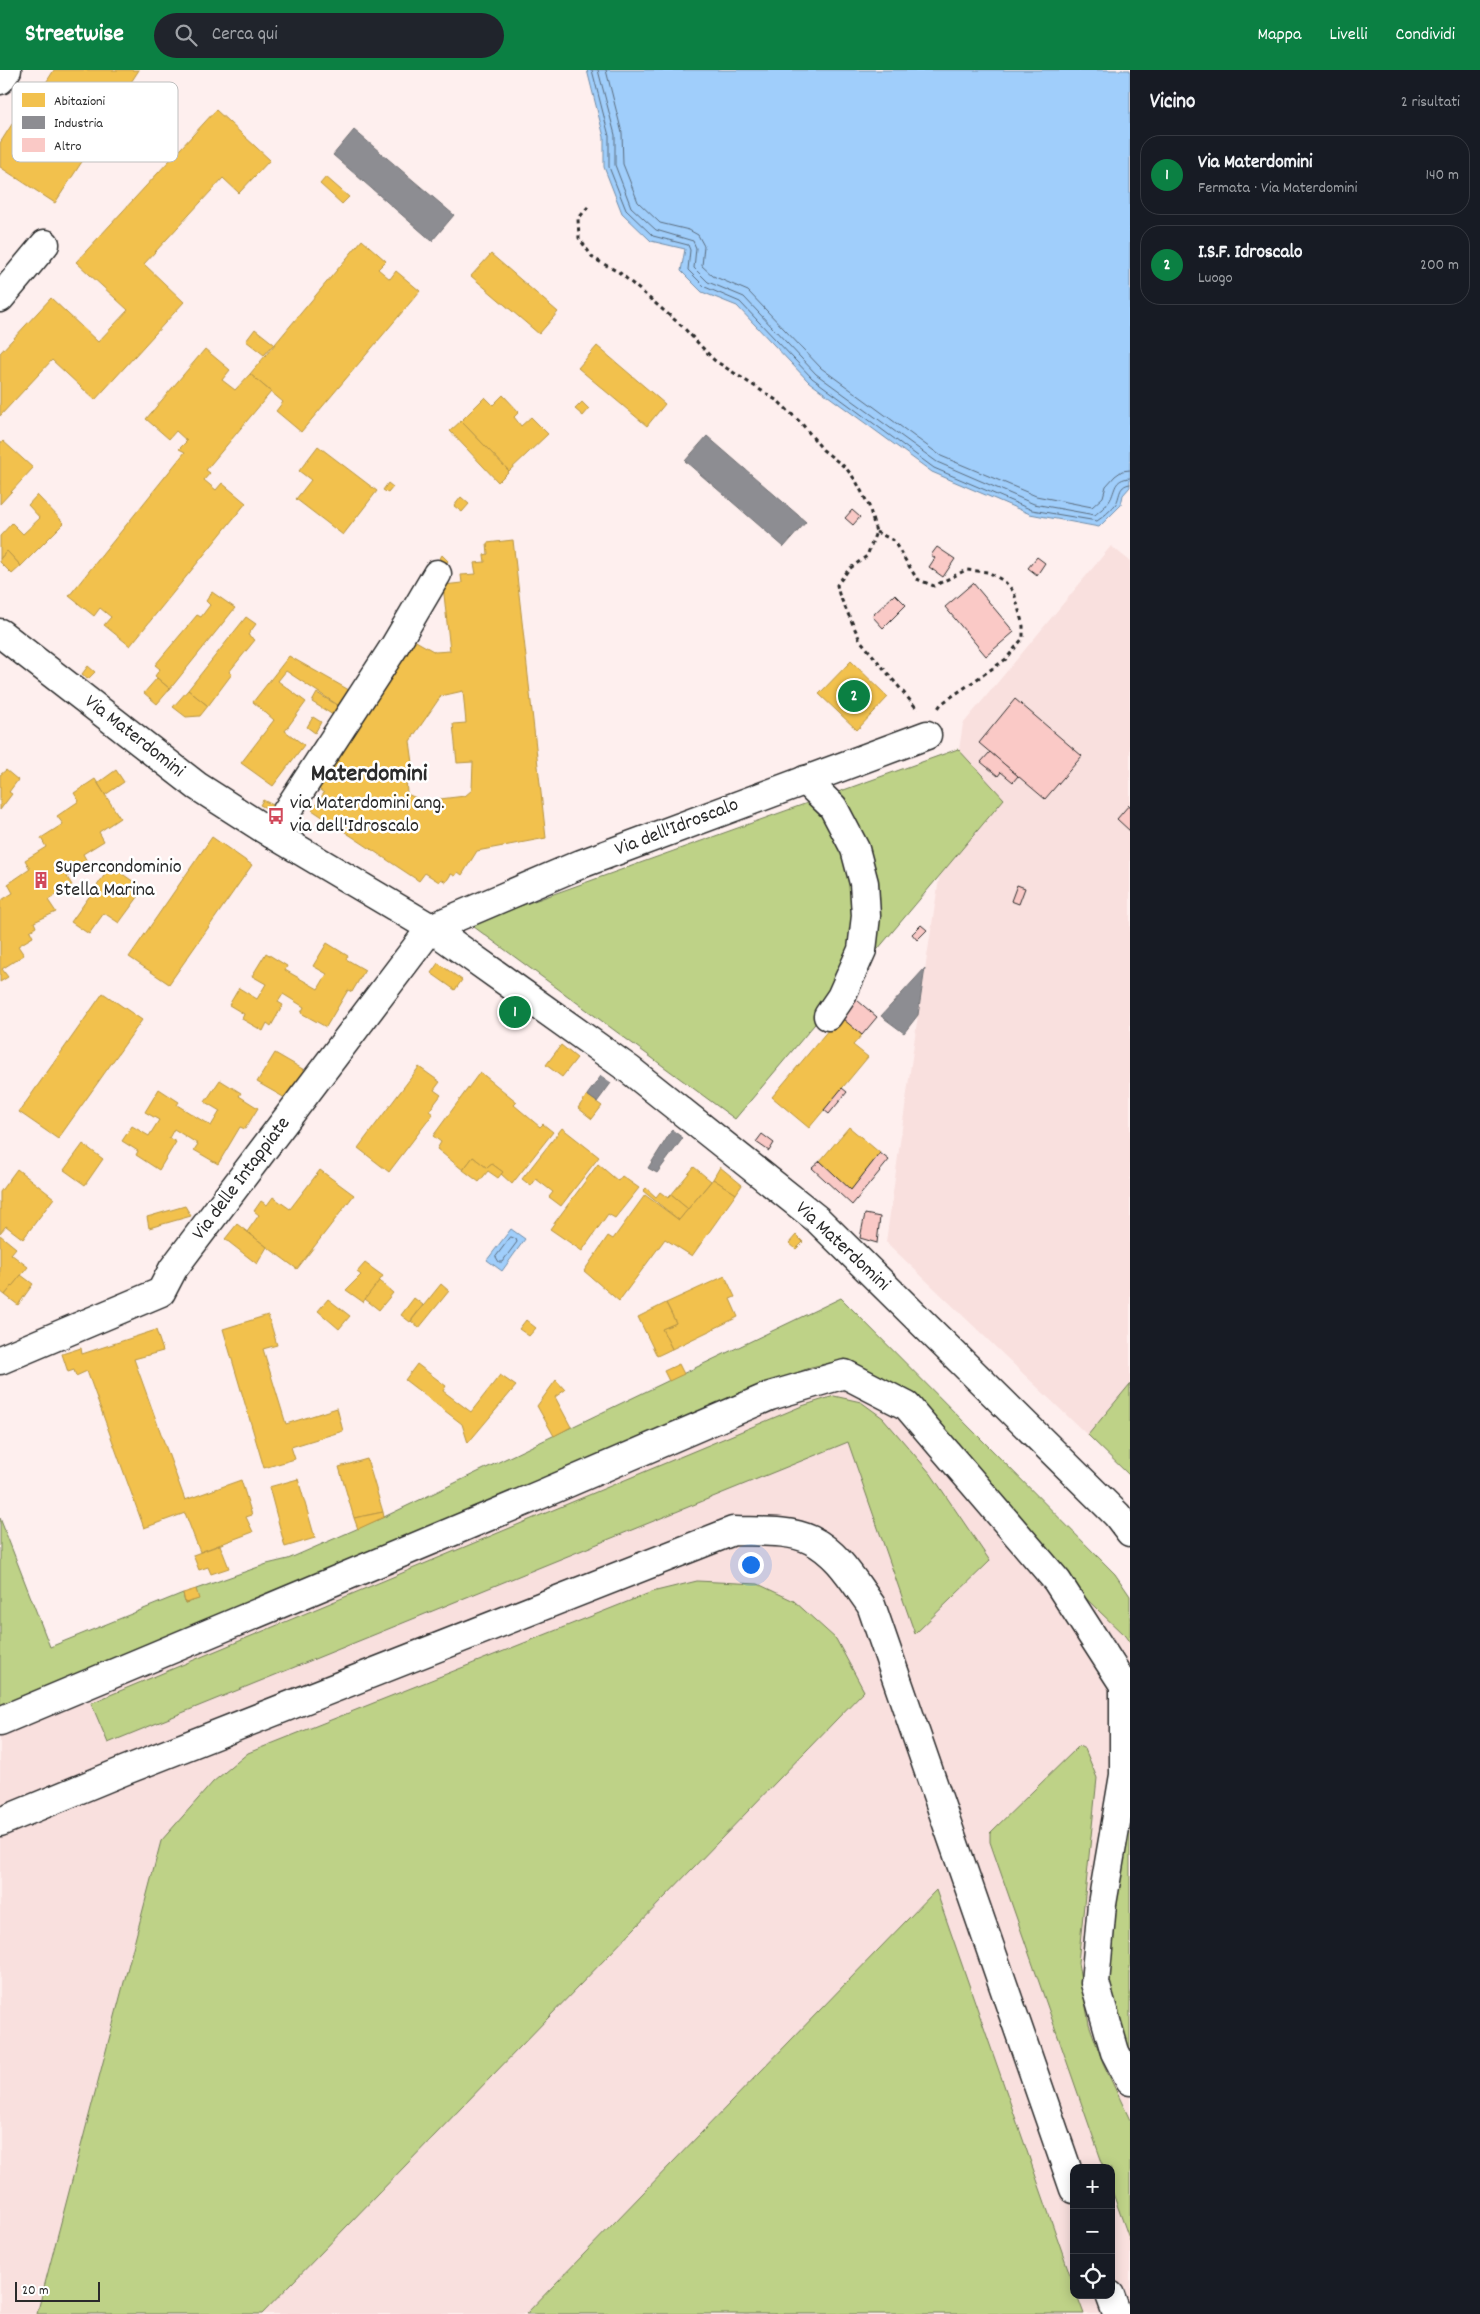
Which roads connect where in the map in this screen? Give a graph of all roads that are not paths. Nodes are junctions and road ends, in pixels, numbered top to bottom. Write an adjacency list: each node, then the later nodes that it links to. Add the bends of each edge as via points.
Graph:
1 (45, 244): 2 (street)
2 (0, 298)
3 (437, 574): 7 (street, via 394,647)
4 (0, 633): 7 (street, Via Materdomini, via 198,786)
5 (926, 731): 6 (street, Via dell'Idroscalo)
6 (805, 780): 8 (street, Via dell'Idroscalo, via 581,864); 9 (street, via 833,807 855,849 864,882 866,916 862,950 841,997)
7 (272, 834): 8 (street, Via Materdomini)
8 (431, 928): 10 (street, Via delle Intappiate, via 173,1269 161,1292); 11 (street, Via Materdomini, via 630,1070 817,1219 1110,1508)
9 (828, 1016)
10 (0, 1360)
11 (1130, 1532)
12 (0, 1721): 14 (street, via 770,1396 845,1374 908,1406 1057,1581 1124,1685 1124,1775 1102,1904 1094,1983 1115,2052)
13 (0, 1822): 15 (street, via 734,1531 784,1533 811,1540 837,1560 871,1605)
14 (1130, 2081)
15 (1070, 2177)
16 (1111, 2299): 17 (street)
17 (1117, 2314)

